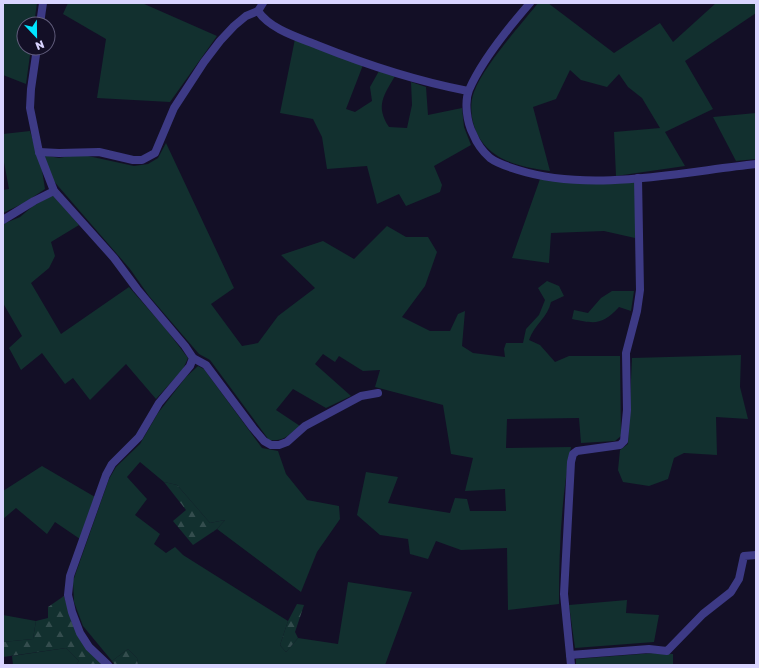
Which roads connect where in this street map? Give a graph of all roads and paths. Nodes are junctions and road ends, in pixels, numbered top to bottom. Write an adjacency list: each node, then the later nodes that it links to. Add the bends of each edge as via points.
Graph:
1 (43, 3): 5 (street)
2 (262, 3): 4 (street)
3 (530, 3): 7 (street, via 502,39)
4 (258, 11): 7 (street, via 264,20 298,37 367,64 428,83); 8 (street, via 246,16 234,26 204,62 174,108 155,153 149,157 133,160 100,152)
5 (41, 16)
6 (36, 56): 8 (street, via 30,108)
7 (468, 91): 10 (street, via 470,127 479,147 491,159 530,174 553,177 601,180)
8 (39, 152): 11 (street)
9 (756, 164): 10 (street)
10 (638, 178): 16 (street, via 640,290 626,353 627,410 624,441 620,445 577,451 573,454 571,462 564,594)
11 (54, 191): 12 (street); 13 (street, via 114,258)
12 (3, 220)
13 (193, 358): 14 (street, via 206,365 253,428 271,445 287,442 305,426 361,396); 17 (street, via 190,366 159,403 139,436 112,464 70,576 68,595 80,633 89,647)
14 (378, 393)
15 (756, 555): 16 (street, via 744,556 740,579 732,592 703,614 667,651 649,649)
16 (570, 656): 18 (street)
17 (108, 665)
18 (571, 665)

